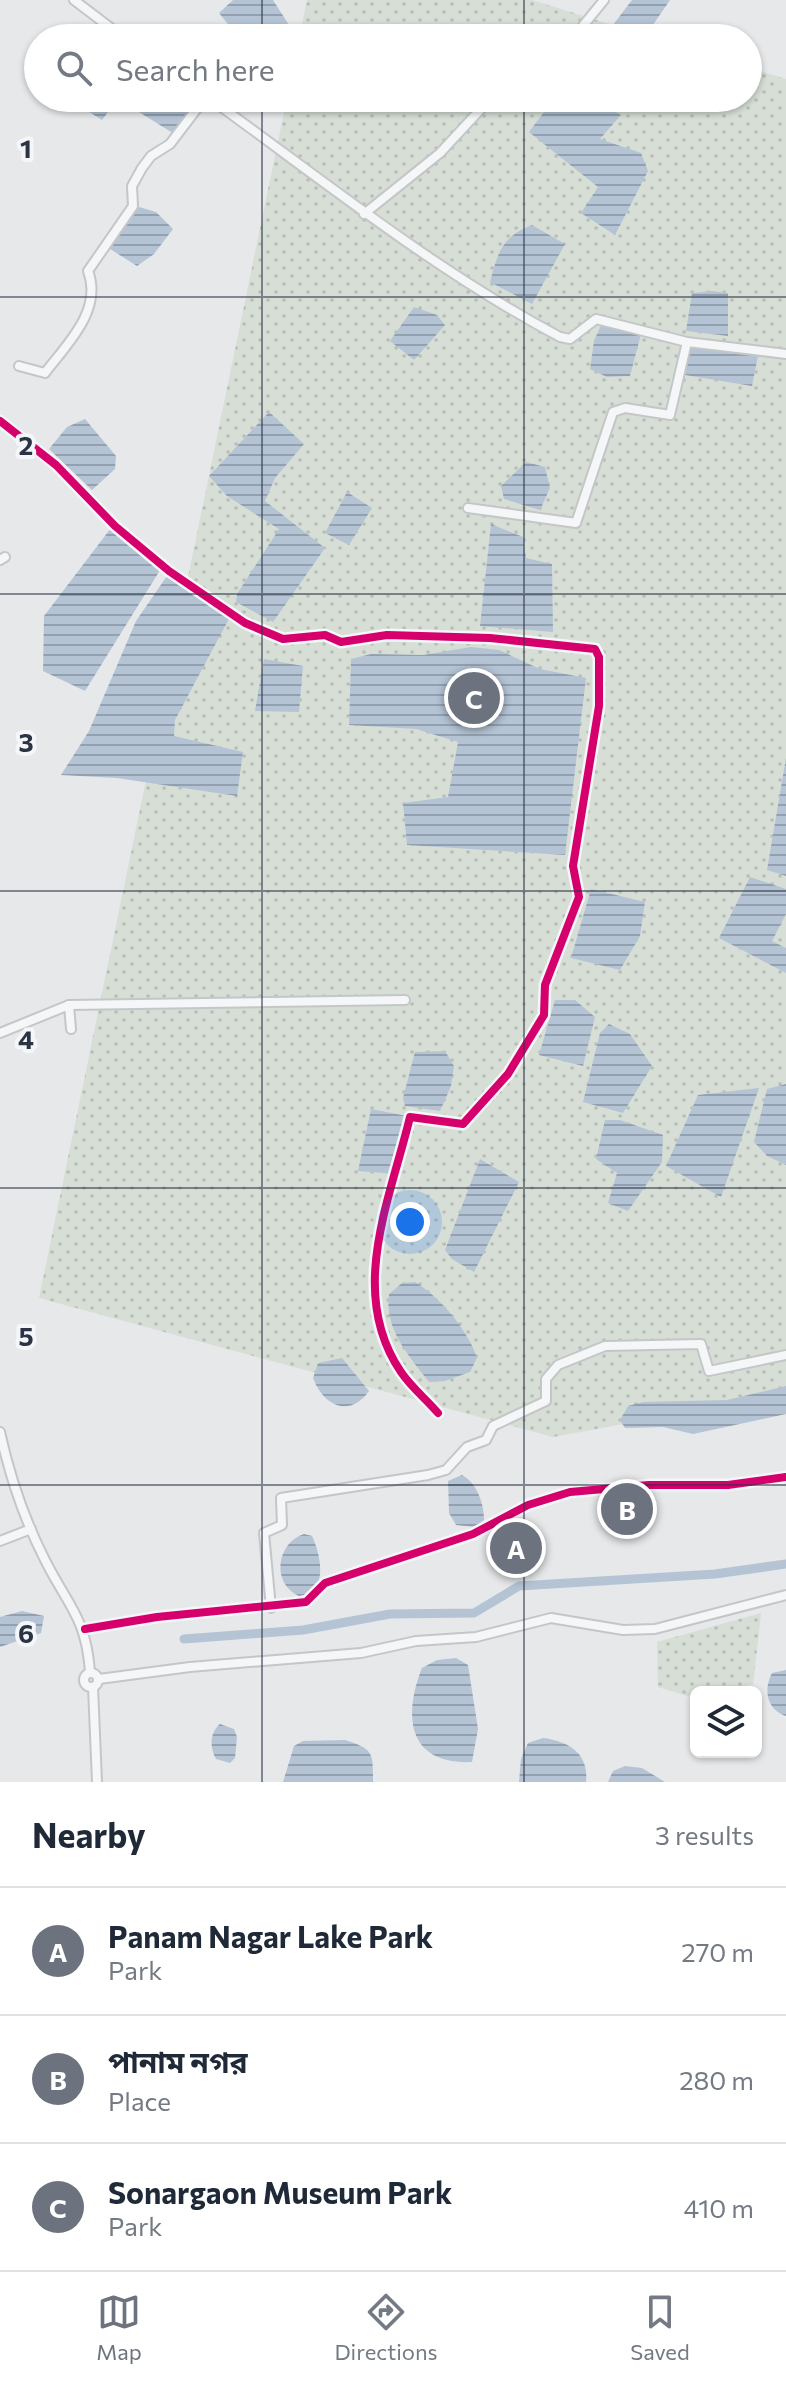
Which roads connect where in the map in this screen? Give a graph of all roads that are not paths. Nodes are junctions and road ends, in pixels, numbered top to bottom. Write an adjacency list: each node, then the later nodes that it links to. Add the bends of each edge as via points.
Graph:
1 (74, 0): 3 (street)
2 (604, 0): 4 (street)
3 (106, 24)
4 (584, 24)
5 (196, 112): 11 (street, via 170,144 151,156 132,186 133,206 88,271 94,287 76,332 45,373)
6 (226, 112): 8 (street)
7 (478, 112): 8 (street, via 440,153)
8 (364, 214): 9 (street, via 560,337 570,339 596,319)
9 (687, 342): 10 (street); 13 (street, via 670,415 625,408 613,412 576,523)
10 (786, 354)
11 (19, 366)
12 (0, 421): 19 (street, via 56,465 115,526 169,571 245,623 283,639 490,638 595,649 599,657 591,772 573,866 579,897 545,985 544,1015 508,1074 463,1124 410,1117 387,1204 372,1282 378,1326 400,1371)
13 (468, 508)
14 (405, 1000): 15 (street)
15 (69, 1005): 16 (street); 17 (street)
16 (71, 1029)
17 (0, 1033)
18 (786, 1355): 25 (street, via 709,1371 701,1344 605,1346 558,1365 546,1379 546,1401 493,1426 486,1440 467,1447 446,1470 281,1498 282,1525 264,1533)
19 (438, 1413)
20 (0, 1432): 22 (street, via 9,1477)
21 (786, 1477): 25 (street, via 570,1492 528,1505 473,1534 325,1583 306,1602)
22 (31, 1529): 23 (street); 26 (street)
23 (0, 1541)
24 (786, 1595): 27 (street, via 655,1629 623,1630 551,1618 476,1637 190,1667)
25 (271, 1608): 26 (street)
26 (85, 1629): 27 (street, via 90,1672 84,1680)
27 (96, 1683): 28 (street)
28 (97, 1782)

